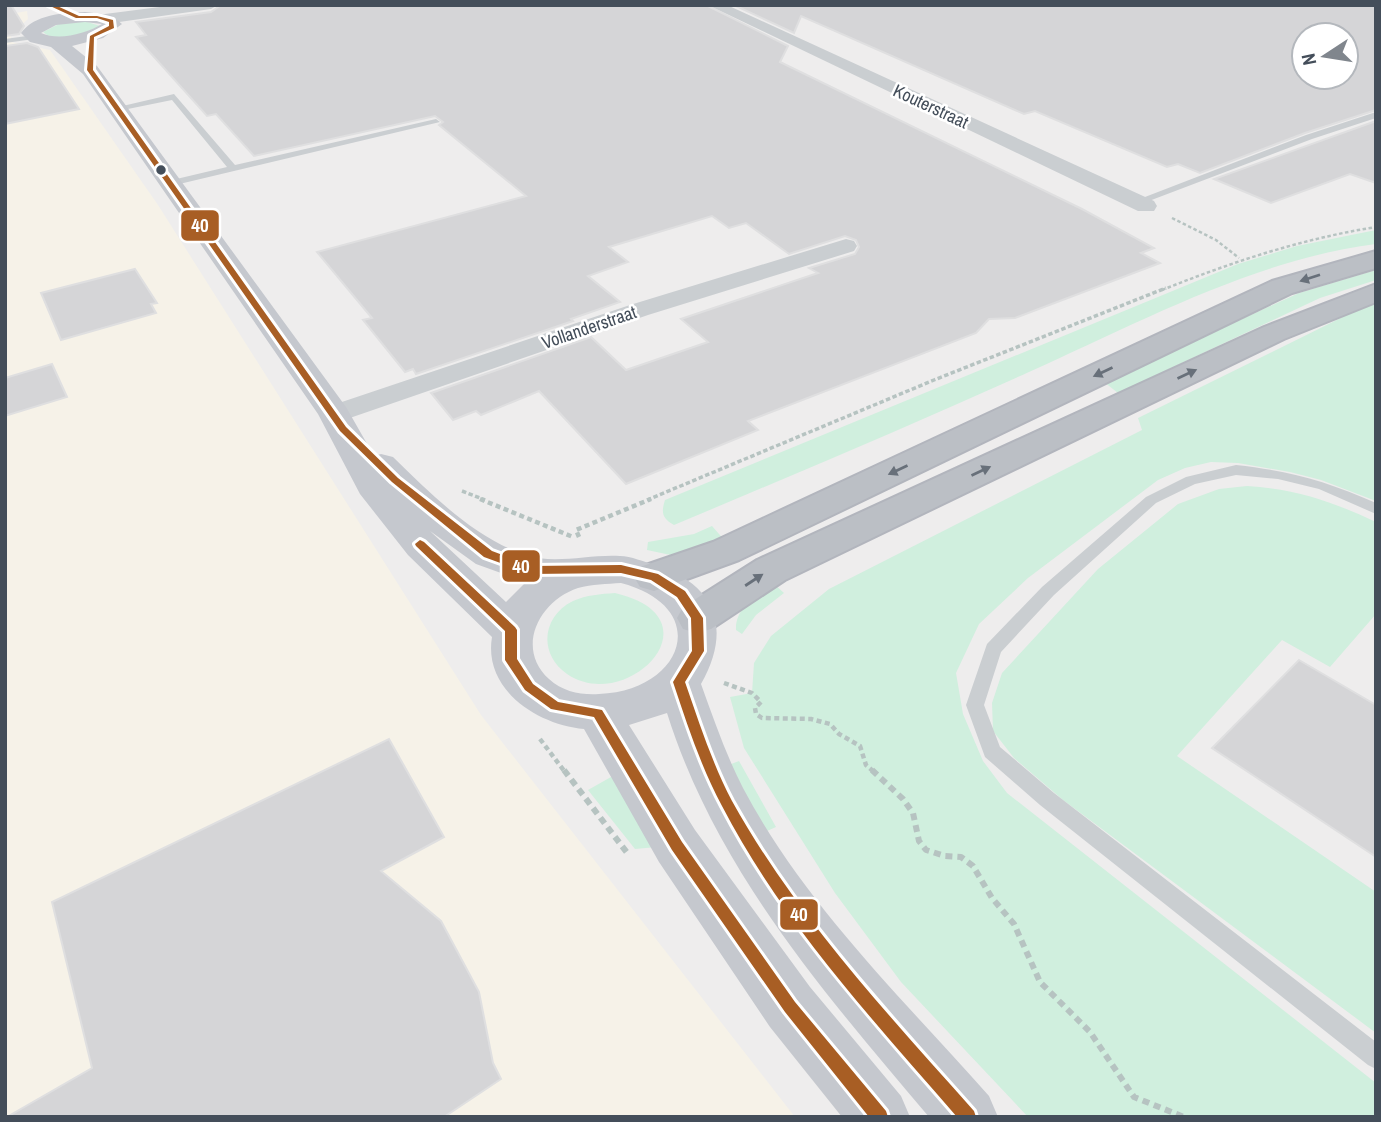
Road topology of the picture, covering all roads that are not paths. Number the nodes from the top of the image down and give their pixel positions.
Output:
1 (47, 5) edge
2 (211, 5) edge
3 (715, 5) edge
4 (78, 17) junction
5 (109, 23) junction
6 (36, 31) junction
7 (92, 36) junction
8 (5, 41) edge
9 (55, 41) junction
10 (90, 69) junction
11 (118, 108) junction
12 (1376, 115) edge
13 (436, 122) dead end
14 (233, 169) junction
15 (171, 183) junction
16 (1141, 204) joint
17 (846, 246) dead end
18 (1376, 259) edge
19 (1376, 292) edge
20 (339, 422) junction
21 (1376, 509) edge
22 (583, 556) junction
23 (654, 577) junction
24 (697, 618) junction
25 (511, 630) junction
26 (679, 682) junction
27 (598, 713) junction
28 (1376, 1057) edge
29 (880, 1117) edge
30 (968, 1117) edge

1 - 4 main road
1 - 6 main road
2 - 5 street
3 - 16 street, Kouterstraat
4 - 5 main road
4 - 6 main road
5 - 7 main road
6 - 8 lane
6 - 9 main road
7 - 9 main road
7 - 10 main road
9 - 10 main road
10 - 11 main road
11 - 14 lane
11 - 15 main road
12 - 16 lane
13 - 14 lane
14 - 15 lane
15 - 20 main road
17 - 20 street, Vollanderstraat
18 -> 23 highway
24 -> 19 highway
20 - 22 main road
20 - 25 main road
21 - 28 lane
22 - 23 main road
22 - 25 main road
23 - 24 main road
24 - 26 main road
25 - 27 main road
26 - 27 main road
26 - 30 main road
27 - 29 main road

